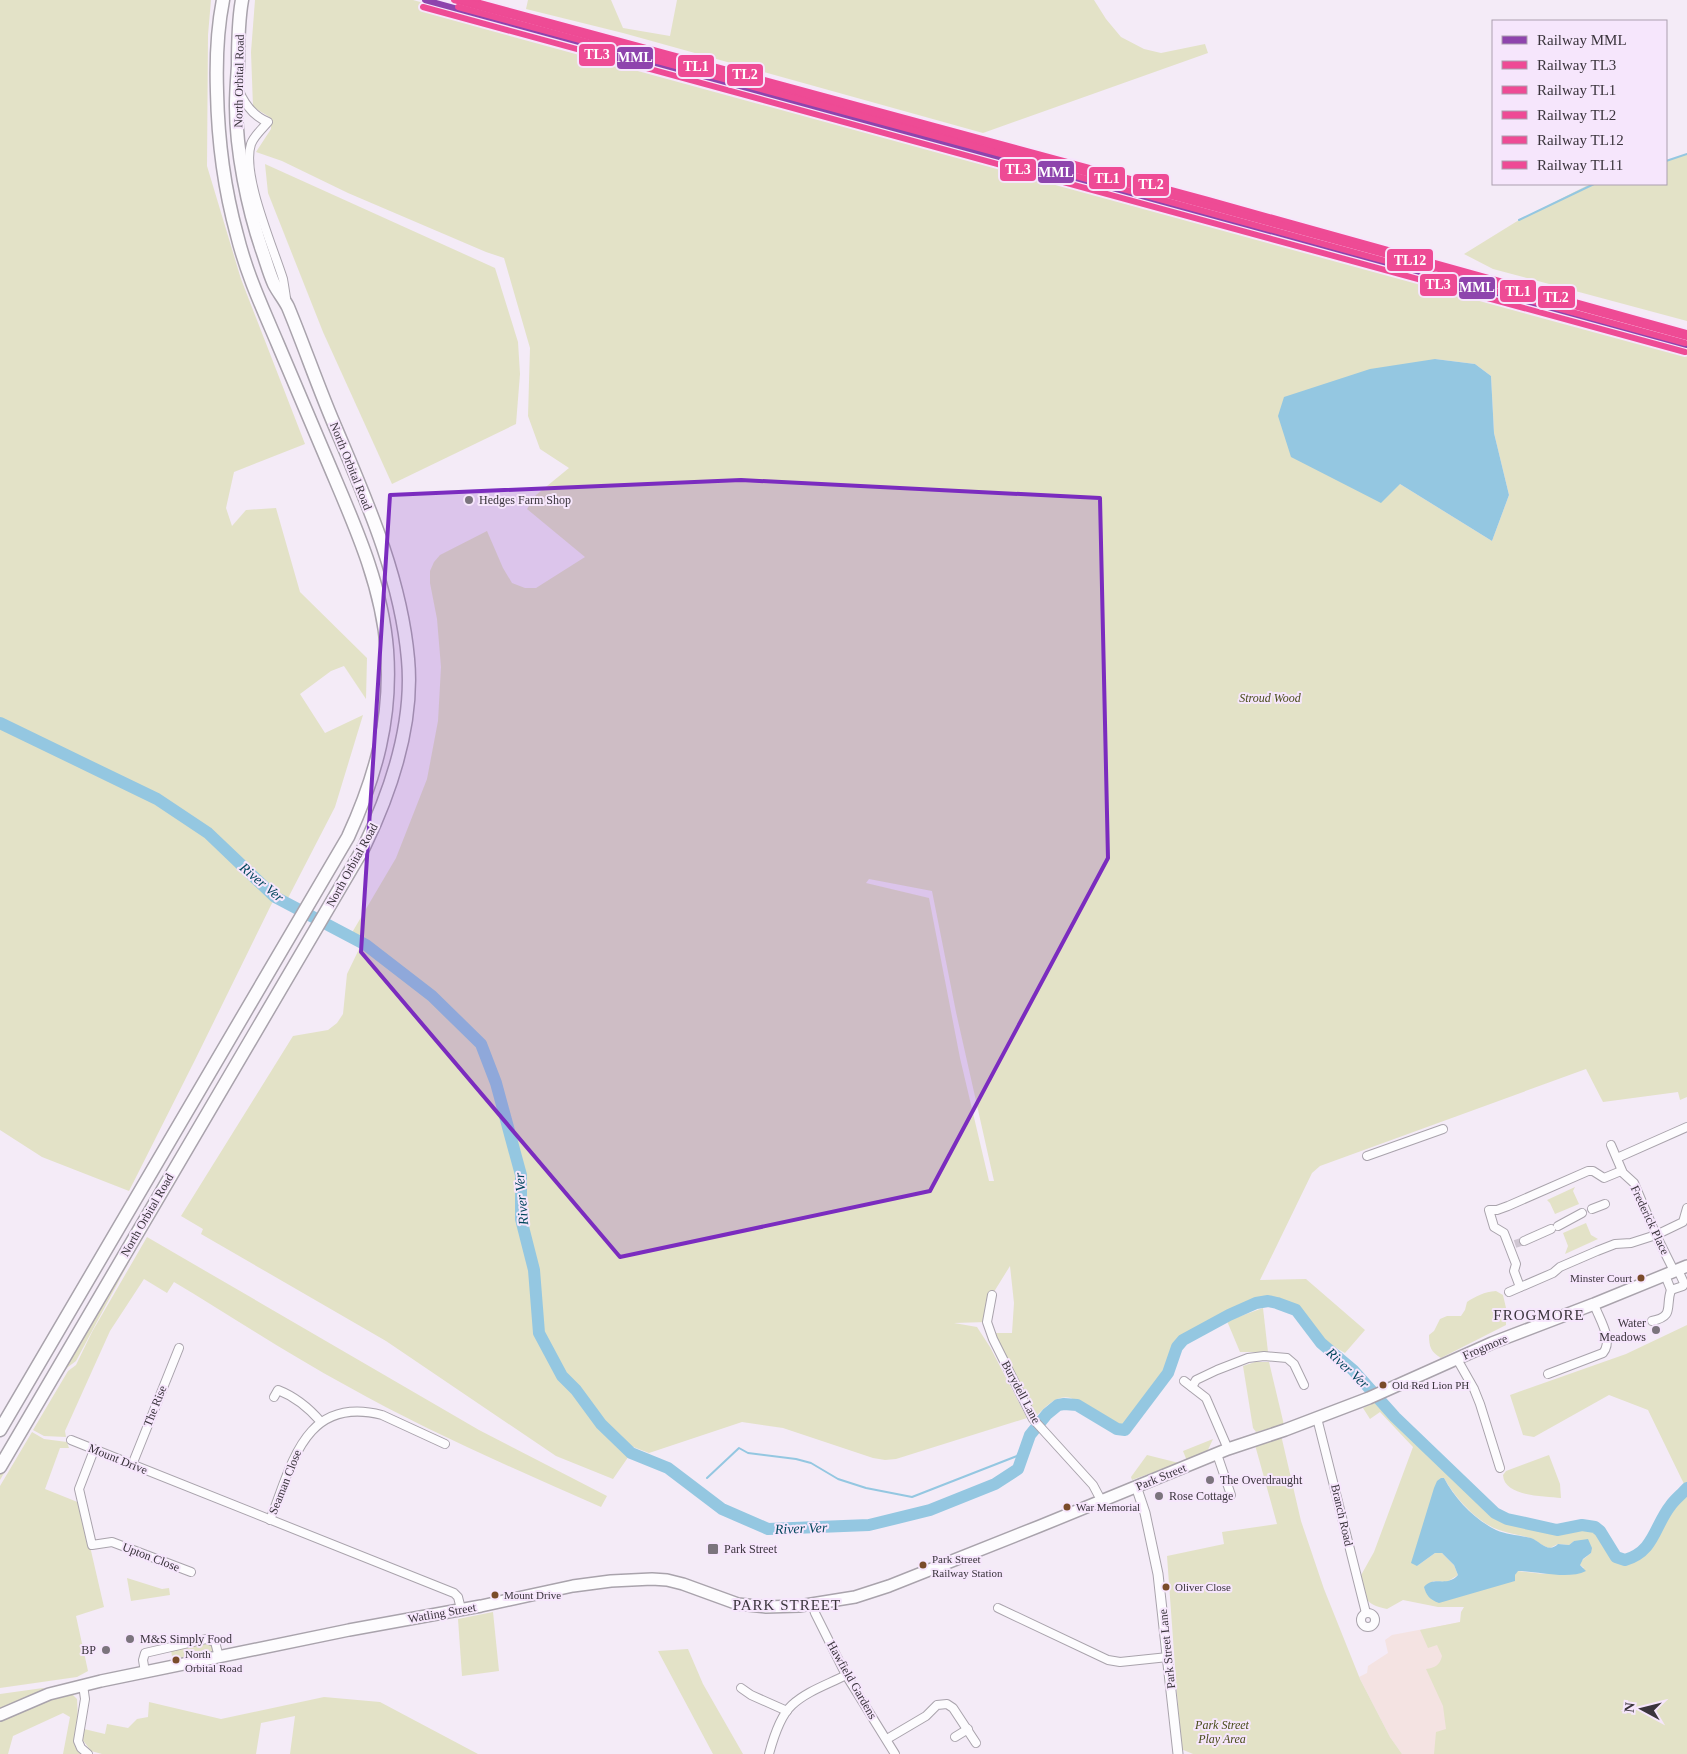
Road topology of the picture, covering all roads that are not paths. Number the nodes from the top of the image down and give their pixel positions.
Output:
1 (223, 0) edge
2 (242, 0) edge
3 (237, 86) junction
4 (287, 305) junction
5 (1687, 1127) edge
6 (1442, 1129) dead end
7 (1611, 1144) dead end
8 (1367, 1156) dead end
9 (1617, 1158) junction
10 (1622, 1171) junction
11 (1605, 1204) dead end
12 (1687, 1208) edge
13 (1592, 1209) dead end
14 (1582, 1213) dead end
15 (1656, 1235) junction
16 (1524, 1240) tunnel mouth
17 (1676, 1270) edge
18 (1520, 1287) junction
19 (1671, 1290) junction
20 (1509, 1292) dead end
21 (992, 1295) dead end
22 (1594, 1304) junction
23 (1652, 1321) dead end
24 (179, 1348) dead end
25 (1457, 1358) junction
26 (1548, 1374) dead end
27 (1184, 1381) dead end
28 (1304, 1385) dead end
29 (1192, 1387) junction
30 (276, 1390) dead end
31 (1369, 1398) joint
32 (1317, 1418) junction
33 (321, 1422) junction
34 (0, 1430) edge
35 (72, 1440) dead end
36 (445, 1444) dead end
37 (1228, 1449) junction
38 (94, 1450) junction
39 (1217, 1454) junction
40 (132, 1465) junction
41 (0, 1467) edge
42 (1500, 1468) dead end
43 (1136, 1486) junction
44 (1231, 1495) dead end
45 (1101, 1500) junction
46 (270, 1520) junction
47 (191, 1572) dead end
48 (812, 1604) junction
49 (998, 1608) dead end
50 (461, 1609) junction
51 (1366, 1613) dead end
52 (219, 1657) junction
53 (1168, 1658) junction
54 (145, 1672) junction
55 (846, 1675) junction
56 (83, 1685) junction
57 (741, 1688) dead end
58 (787, 1711) junction
59 (0, 1715) edge
60 (968, 1729) junction
61 (955, 1737) dead end
62 (886, 1739) junction
63 (976, 1743) dead end
64 (88, 1754) edge
65 (769, 1754) edge
66 (895, 1754) edge
67 (1178, 1754) edge

1 - 34 highway, North Orbital Road
2 - 3 highway, North Orbital Road
3 - 4 highway, North Orbital Road
3 - 4 street
4 - 41 highway, North Orbital Road
5 - 9 street
6 - 8 street
7 - 9 street, Frederick Place
9 - 10 street, Frederick Place
10 - 15 street, Frederick Place
10 - 18 street
11 - 13 street
12 - 15 street
14 - 16 street
15 - 17 street, Frederick Place
15 - 18 street
17 - 19 street, Frederick Place
17 - 19 street
17 - 22 main road, Frogmore
18 - 20 street
19 - 23 street
21 - 45 street, Burydell Lane
22 - 25 main road, Frogmore
22 - 26 street
24 - 40 street, The Rise
25 - 31 main road, Frogmore
25 - 42 street
27 - 29 street
28 - 29 street
29 - 37 street
30 - 33 street
31 - 32 main road, Park Street
32 - 37 main road, Park Street
32 - 51 street, Branch Road
33 - 36 street, Seaman Close
33 - 46 street, Seaman Close
35 - 38 street, Mount Drive
37 - 39 main road, Park Street
38 - 40 street, Mount Drive
38 - 47 street, Upton Close
39 - 43 main road, Park Street
39 - 44 street
40 - 46 street, Mount Drive
43 - 45 main road, Park Street
43 - 53 street, Park Street Lane
45 - 48 main road, Park Street
46 - 50 street, Mount Drive
48 - 50 main road, Watling Street
48 - 55 street, Hawfield Gardens
49 - 53 street
50 - 52 main road, Watling Street
52 - 54 main road, Watling Street
52 - 54 street
53 - 67 street, Park Street Lane
54 - 56 main road, Watling Street
55 - 58 street
55 - 62 street, Hawfield Gardens
56 - 59 main road, Watling Street
56 - 64 street
57 - 58 street
58 - 65 street
60 - 61 street
60 - 62 street
60 - 63 street
62 - 66 street, Hawfield Gardens

